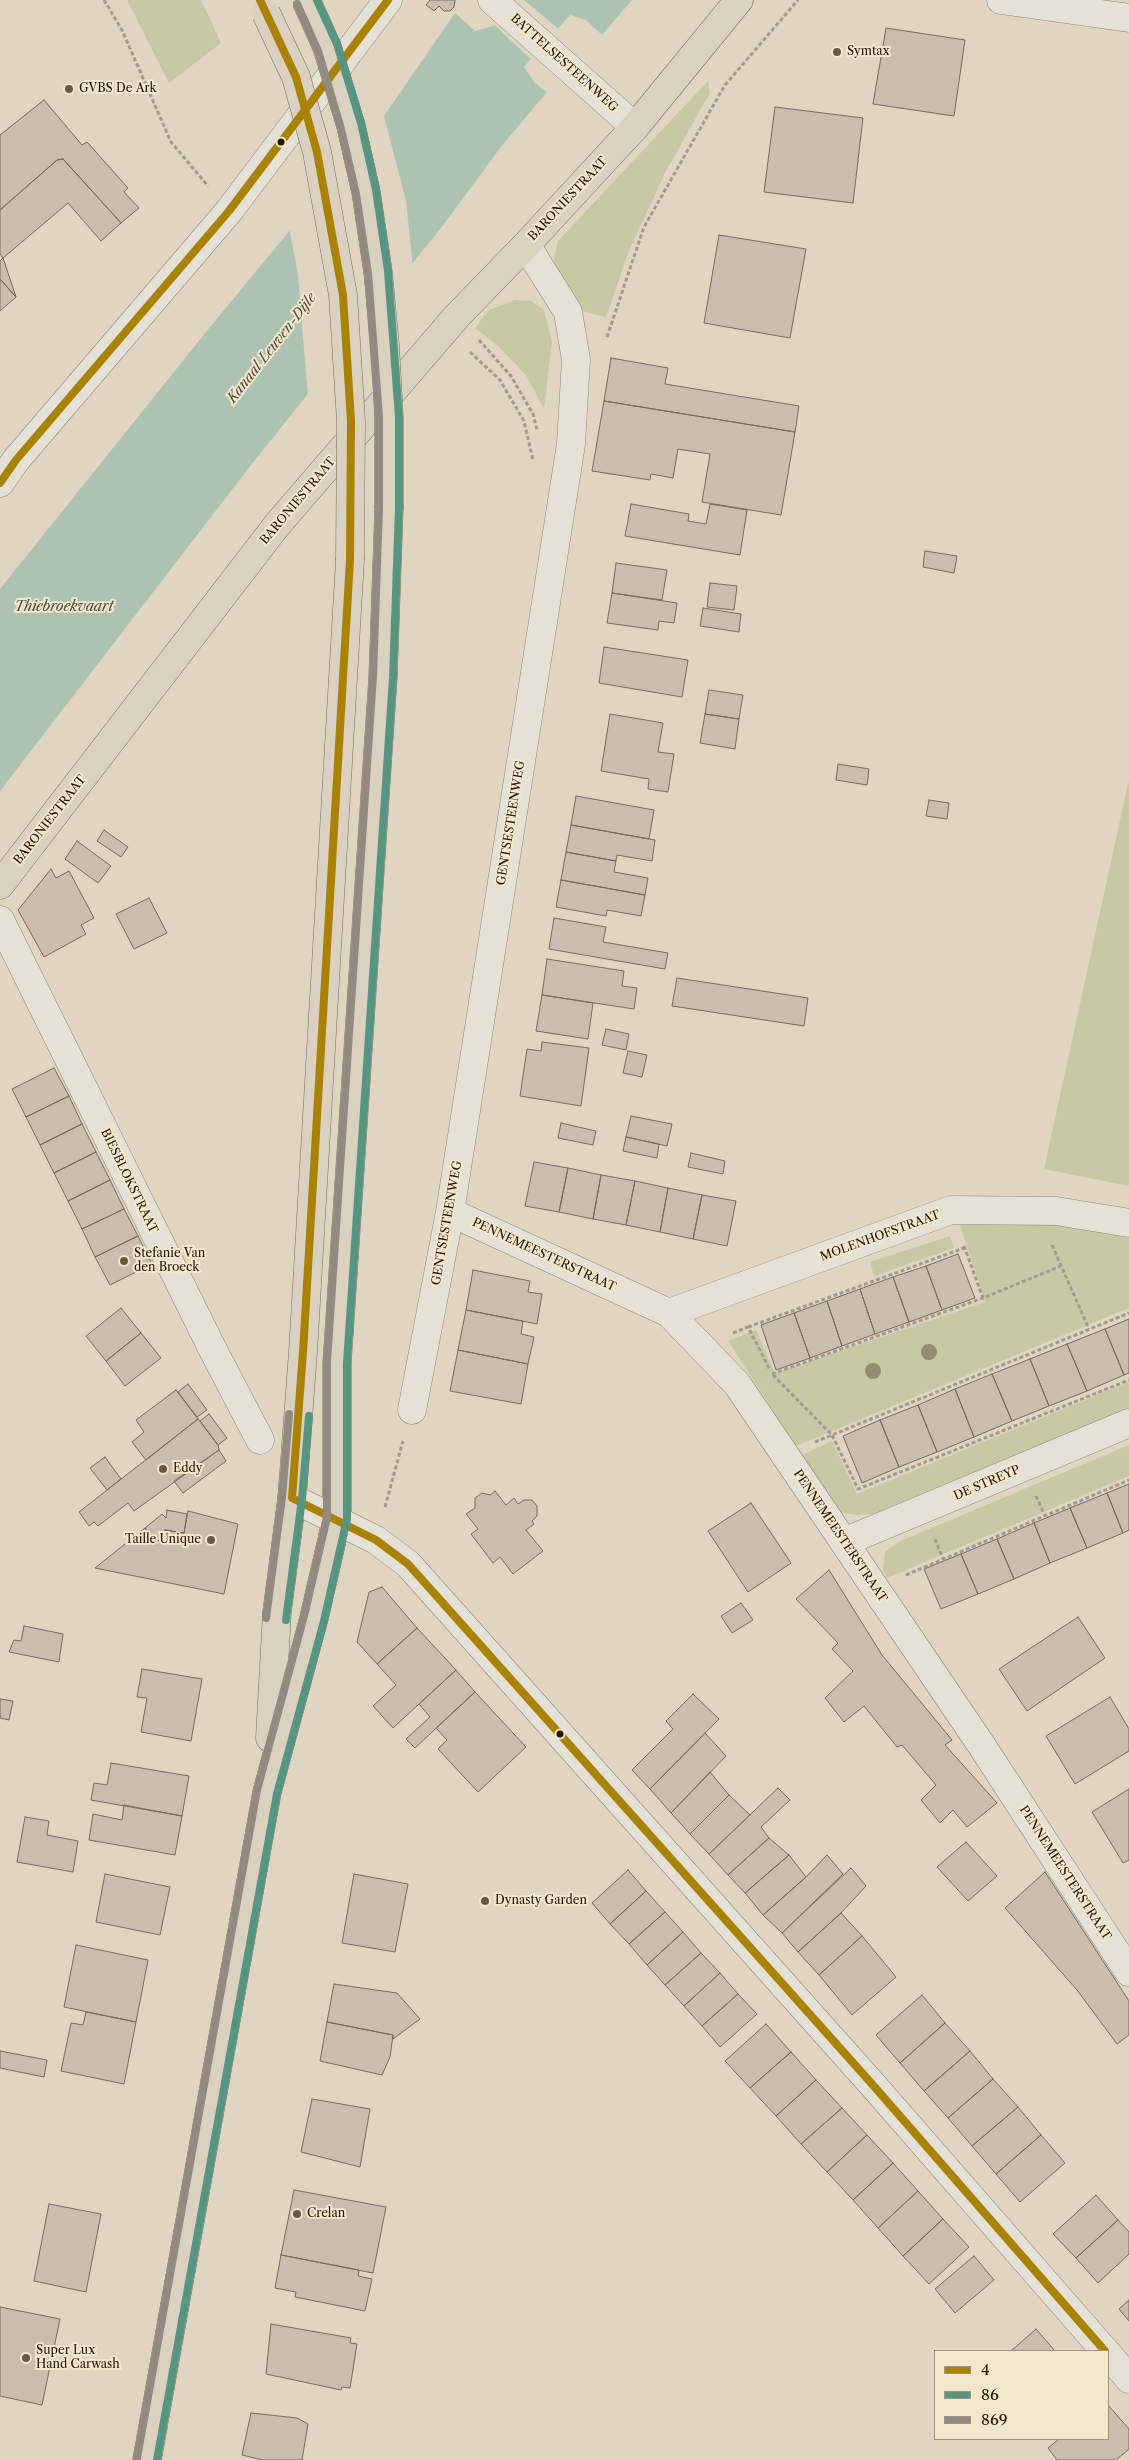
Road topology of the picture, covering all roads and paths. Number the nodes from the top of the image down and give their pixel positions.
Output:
1 (104, 0) edge
2 (306, 0) edge
3 (388, 0) edge
4 (492, 0) edge
5 (738, 0) edge
6 (798, 0) edge
7 (1001, 0) edge
8 (263, 7) edge
9 (1129, 18) edge
10 (635, 126) junction
11 (229, 211) junction
12 (526, 245) junction
13 (451, 323) junction
14 (606, 340) dead end
15 (538, 433) dead end
16 (534, 465) dead end
17 (0, 483) edge
18 (0, 886) edge
19 (0, 920) edge
20 (951, 1210) junction
21 (1036, 1211) junction
22 (450, 1212) junction
23 (1129, 1223) edge
24 (964, 1248) junction
25 (1061, 1266) junction
26 (983, 1298) junction
27 (669, 1313) junction
28 (1129, 1313) edge
29 (748, 1327) junction
30 (1089, 1329) junction
31 (700, 1346) junction
32 (772, 1374) junction
33 (1129, 1380) edge
34 (412, 1410) dead end
35 (1129, 1423) edge
36 (832, 1435) junction
37 (260, 1440) dead end
38 (785, 1455) junction
39 (1129, 1480) edge
40 (292, 1498) junction
41 (336, 1518) junction
42 (844, 1542) junction
43 (875, 1588) junction
44 (266, 1792) junction
45 (1129, 1972) edge
46 (1104, 2350) edge
47 (1109, 2355) edge
48 (1129, 2379) edge
49 (147, 2460) edge

1 - 11 path
2 - 41 main road, bridge
3 - 11 street
4 - 10 street, BATTELSESTEENWEG
5 - 10 main road, BARONIESTRAAT
6 - 14 path
7 - 9 street
8 - 40 main road, bridge
10 - 12 main road, BARONIESTRAAT
11 - 17 street
12 - 13 main road, BARONIESTRAAT
12 - 22 street, GENTSESTEENWEG
13 - 15 path
13 - 16 path
13 - 18 main road, BARONIESTRAAT
19 - 37 street, BIESBLOKSTRAAT
20 - 21 street, MOLENHOFSTRAAT
20 - 24 path
20 - 27 street, MOLENHOFSTRAAT
21 - 23 street, MOLENHOFSTRAAT
21 - 25 path
22 - 27 street, PENNEMEESTERSTRAAT
22 - 34 street, GENTSESTEENWEG
24 - 26 path
24 - 29 path
25 - 26 path
25 - 30 path
26 - 32 path
27 - 31 street, PENNEMEESTERSTRAAT
28 - 30 path
29 - 31 path
29 - 32 path
30 - 36 path
31 - 38 street, PENNEMEESTERSTRAAT
32 - 36 path
33 - 36 path
35 - 42 street, DE STREYP
36 - 38 path
38 - 42 street, PENNEMEESTERSTRAAT
39 - 43 path
40 - 41 street
40 - 44 main road
41 - 44 main road
41 - 46 street
42 - 43 street, PENNEMEESTERSTRAAT
43 - 45 street, PENNEMEESTERSTRAAT
44 - 49 main road
47 - 48 street

